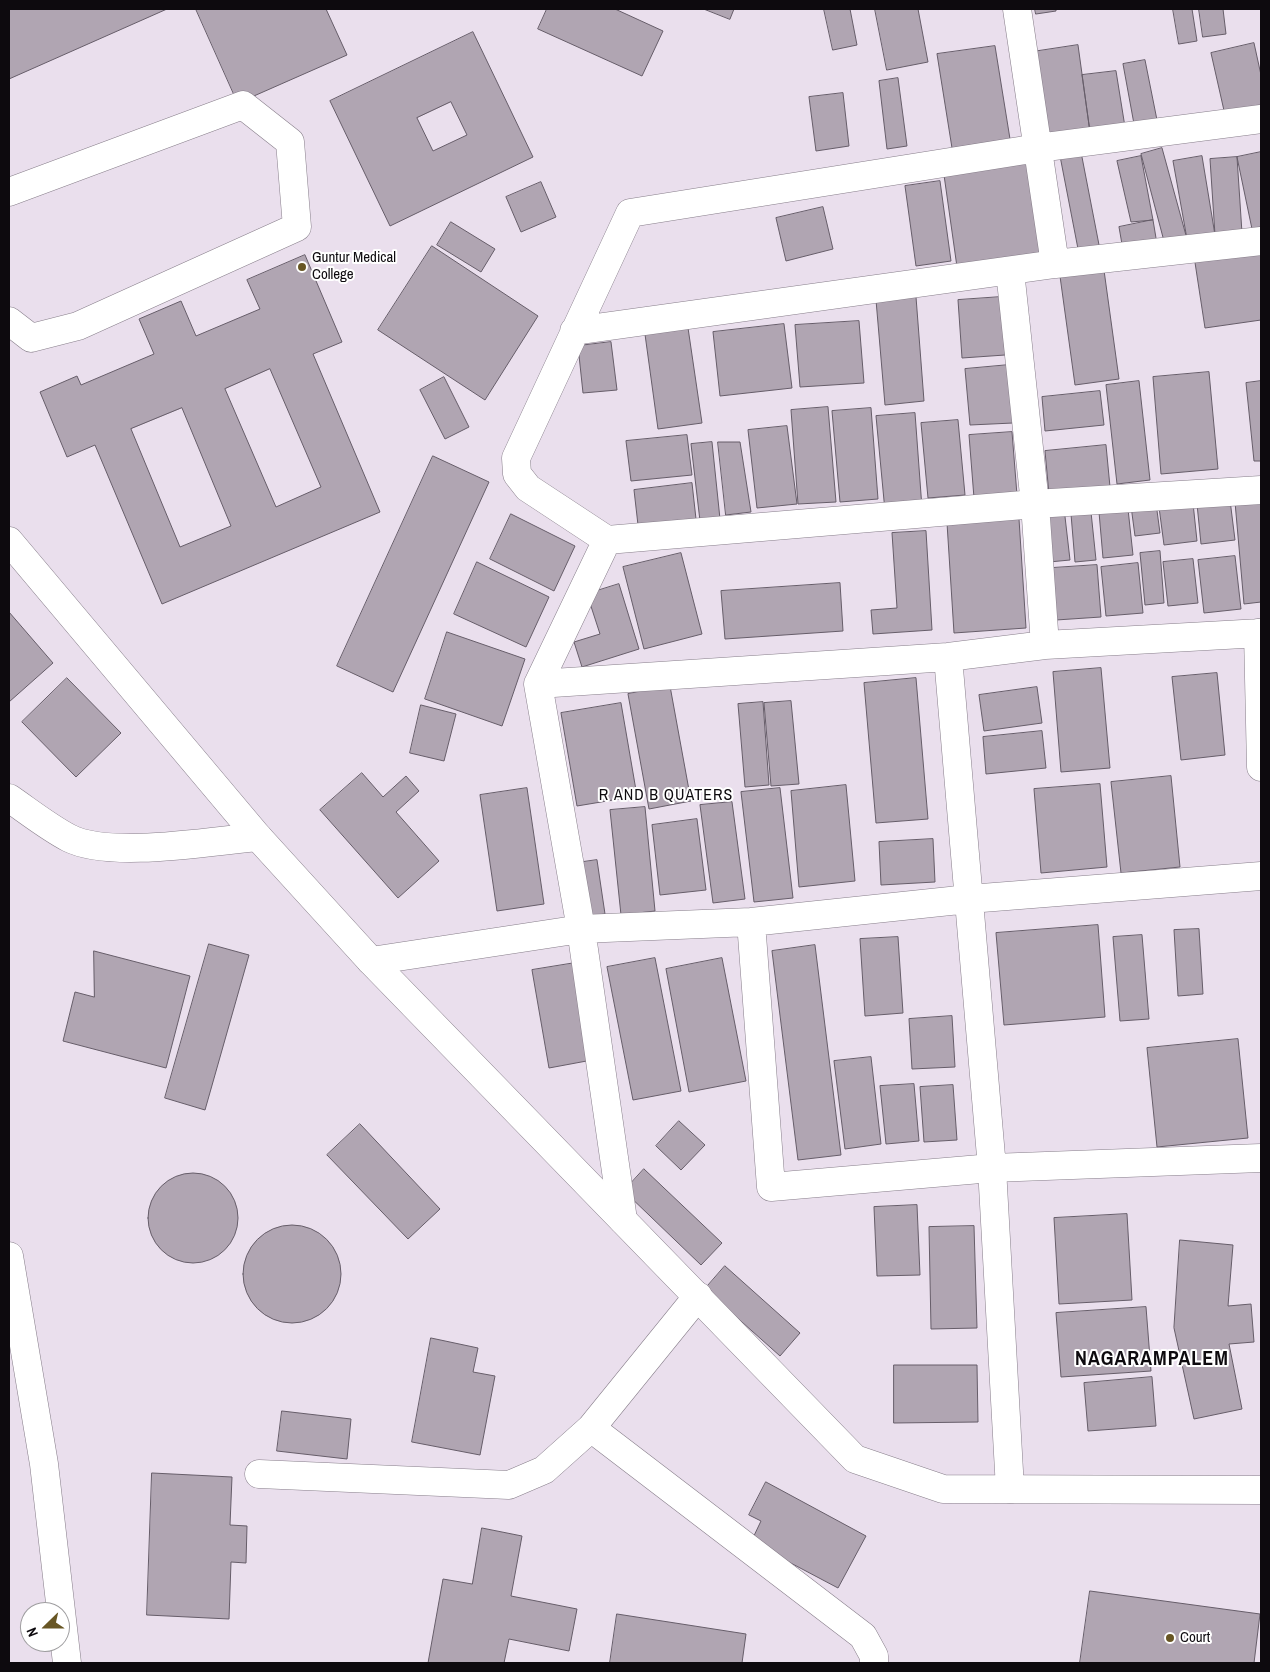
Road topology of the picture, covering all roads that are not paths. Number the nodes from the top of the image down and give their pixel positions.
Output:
1 (1017, 9) edge
2 (1261, 119) edge
3 (1038, 148) junction
4 (9, 192) edge
5 (1261, 240) edge
6 (1055, 264) junction
7 (1010, 271) junction
8 (9, 321) edge
9 (574, 331) junction
10 (1261, 490) edge
11 (1034, 504) junction
12 (607, 540) junction
13 (9, 541) edge
14 (1260, 633) edge
15 (1045, 645) junction
16 (948, 657) junction
17 (538, 684) junction
18 (1261, 767) edge
19 (9, 798) edge
20 (258, 837) junction
21 (1261, 876) edge
22 (969, 899) junction
23 (752, 922) junction
24 (580, 929) junction
25 (372, 961) junction
26 (1261, 1158) edge
27 (992, 1168) junction
28 (623, 1220) junction
29 (9, 1256) edge
30 (698, 1296) junction
31 (591, 1428) junction
32 (259, 1474) dead end
33 (1010, 1489) junction
34 (1261, 1490) edge
35 (67, 1663) edge
36 (874, 1663) edge

1 - 3 street
2 - 3 street
3 - 6 street
3 - 9 street
4 - 8 street
5 - 6 street
6 - 7 street
7 - 9 street
7 - 11 street
9 - 12 street
10 - 11 street
11 - 12 street
11 - 15 street
12 - 17 street
13 - 20 street
14 - 15 street
14 - 18 street
15 - 16 street
16 - 17 street
16 - 22 street
17 - 24 street
19 - 20 street
20 - 25 street
21 - 22 street
22 - 23 street
22 - 27 street
23 - 24 street
23 - 27 street
24 - 25 street
24 - 28 street
25 - 28 street
26 - 27 street
27 - 33 street
28 - 30 street
29 - 35 street
30 - 31 street
30 - 33 street
31 - 32 street
31 - 36 street
33 - 34 street

